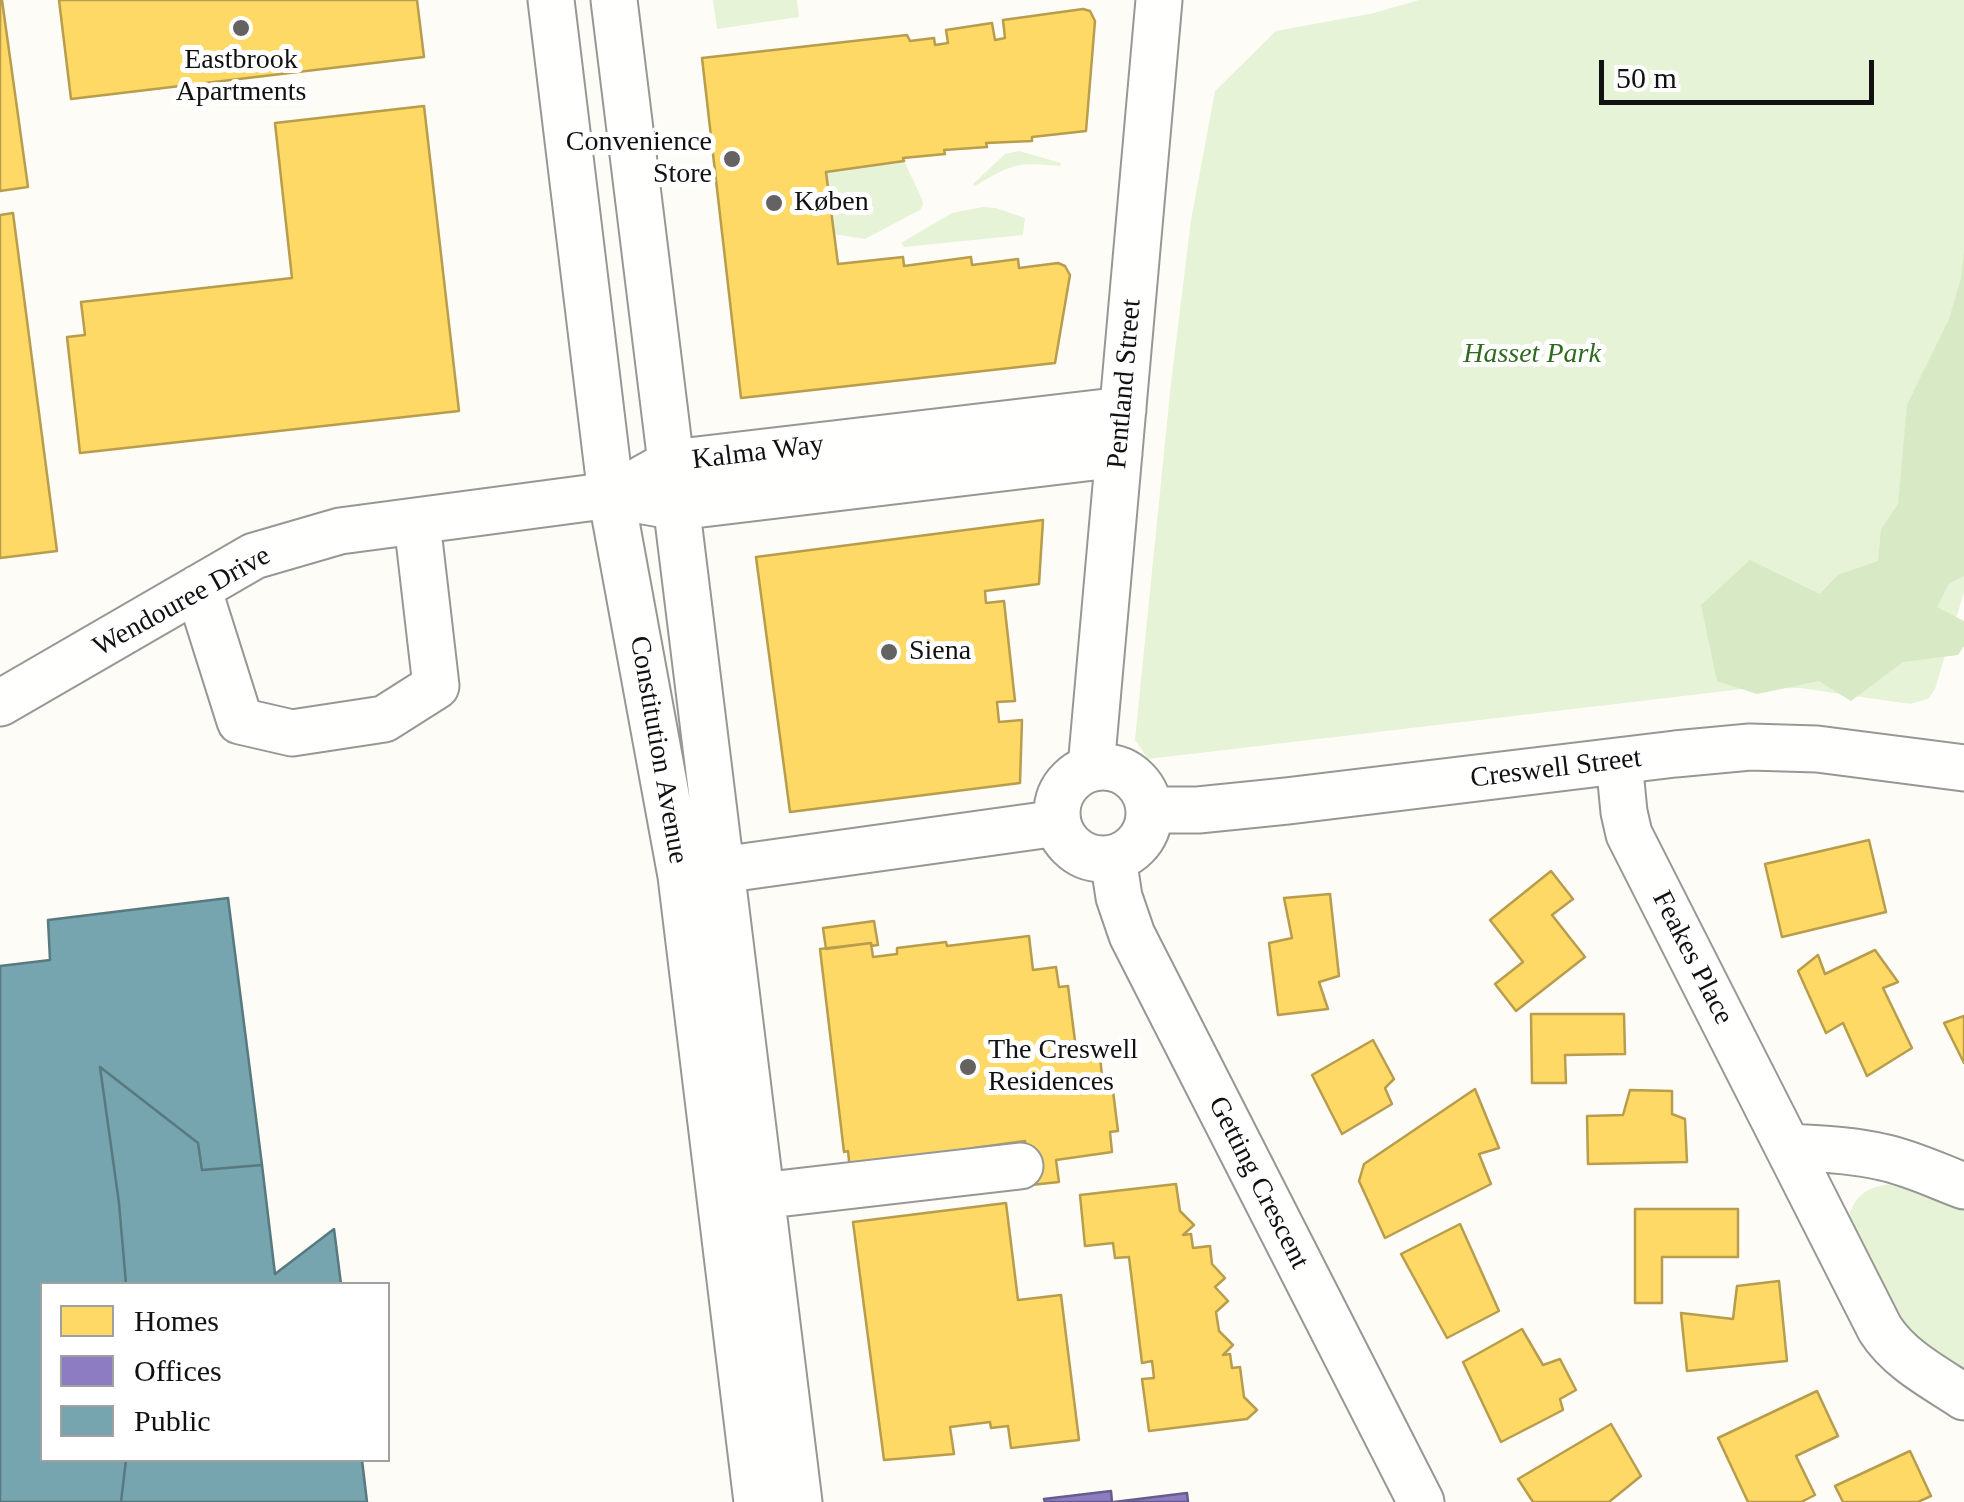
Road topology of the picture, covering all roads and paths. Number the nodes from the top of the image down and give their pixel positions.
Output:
1 (551, 0) edge
2 (614, 0) edge
3 (1159, 0) edge
4 (1123, 410) junction
5 (1119, 454) junction
6 (674, 485) junction
7 (611, 496) junction
8 (417, 522) junction
9 (198, 588) junction
10 (0, 702) edge
11 (1620, 762) junction
12 (1091, 768) junction
13 (1964, 768) edge
14 (1148, 810) junction
15 (1058, 822) junction
16 (1113, 858) junction
17 (722, 870) junction
18 (1788, 1147) junction
19 (1020, 1166) dead end
20 (1964, 1186) edge
21 (741, 1198) junction
22 (1964, 1398) edge
23 (757, 1502) edge
24 (799, 1502) edge
25 (1421, 1502) edge

1 - 7 street, Constitution Avenue
2 - 6 street, Constitution Avenue
3 - 4 street, Pentland Street
4 - 5 street, Pentland Street
4 - 6 street, Kalma Way
5 - 6 street, Kalma Way
5 - 12 street, Pentland Street
6 - 7 street, Kalma Way
6 - 17 street, Constitution Avenue
7 - 8 street, Wendouree Drive
7 - 21 street, Constitution Avenue
8 - 9 street, Wendouree Drive
8 - 9 street
9 - 10 street, Wendouree Drive
11 - 13 street, Creswell Street
11 - 14 street, Creswell Street
11 - 18 street, Feakes Place
12 - 14 street
12 - 15 street
14 - 16 street
15 - 16 street
15 - 17 street
16 - 25 street, Getting Crescent
17 - 21 street, Constitution Avenue
18 - 20 street
18 - 22 street, Feakes Place
19 - 21 street
21 - 23 street, Constitution Avenue
21 - 24 street, Constitution Avenue

